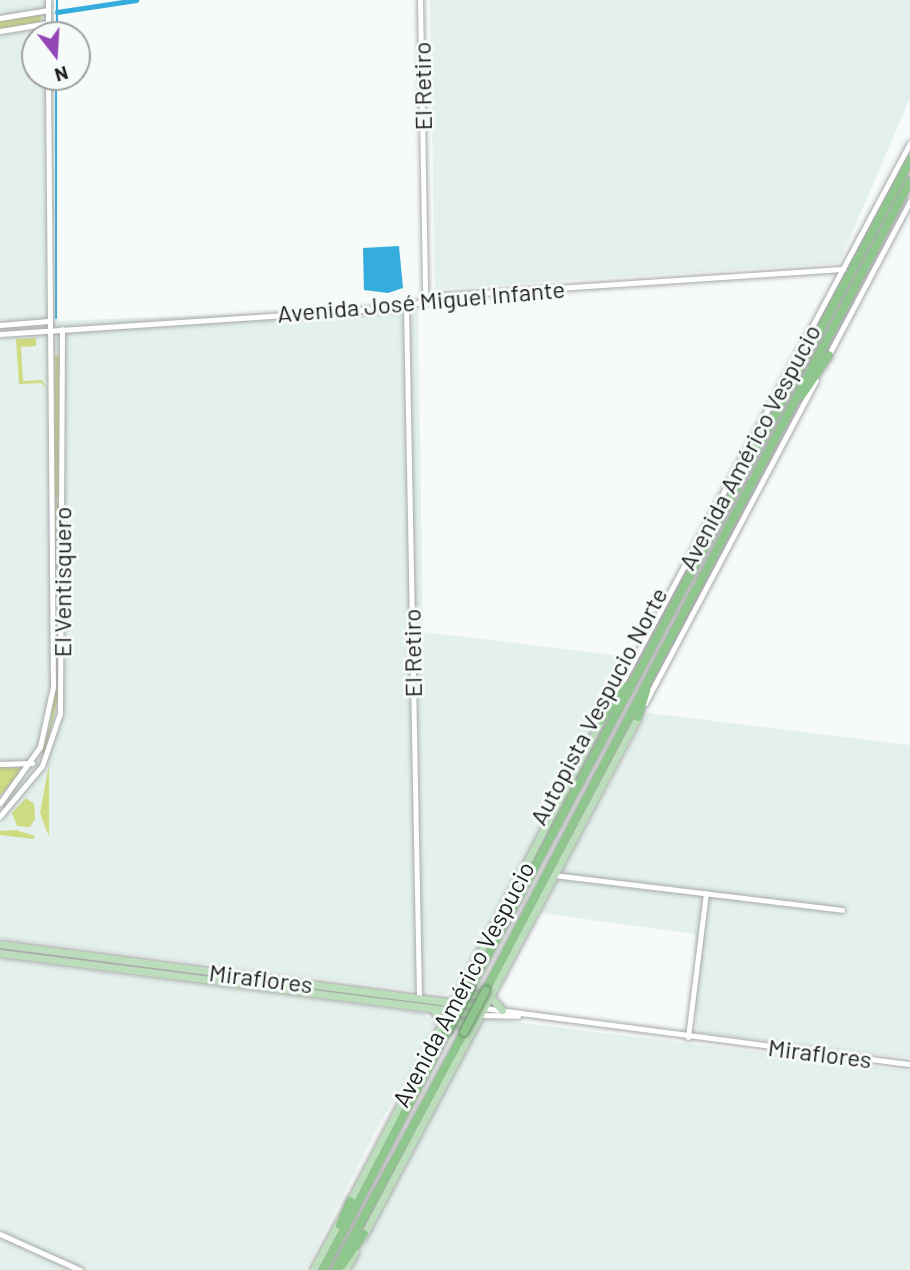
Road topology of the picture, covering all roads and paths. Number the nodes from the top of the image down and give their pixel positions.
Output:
1 (48, 0) edge
2 (420, 0) edge
3 (48, 10) junction
4 (0, 18) edge
5 (48, 21) edge
6 (21, 28) edge
7 (0, 31) edge
8 (48, 91) edge
9 (910, 143) edge
10 (910, 161) edge
11 (910, 180) edge
12 (910, 201) edge
13 (843, 269) junction
14 (425, 297) junction
15 (406, 307) junction
16 (49, 321) junction
17 (19, 323) junction
18 (0, 325) edge
19 (62, 329) junction
20 (51, 330) junction
21 (19, 333) junction
22 (0, 334) edge
23 (52, 352) junction
24 (62, 352) junction
25 (829, 355) junction
26 (791, 407) junction
27 (54, 500) junction
28 (62, 500) junction
29 (53, 652) junction
30 (62, 652) junction
31 (645, 660) junction
32 (654, 666) junction
33 (638, 718) junction
34 (601, 720) junction
35 (32, 763) junction
36 (0, 764) edge
37 (0, 803) edge
38 (0, 816) edge
39 (554, 875) junction
40 (706, 893) junction
41 (842, 910) dead end
42 (0, 944) edge
43 (28, 952) junction
44 (0, 953) edge
45 (460, 992) junction
46 (488, 993) junction
47 (419, 999) junction
48 (436, 1006) junction
49 (452, 1008) junction
50 (502, 1010) junction
51 (481, 1011) junction
52 (521, 1015) junction
53 (445, 1028) junction
54 (468, 1030) junction
55 (688, 1037) junction
56 (910, 1064) edge
57 (350, 1201) junction
58 (0, 1234) edge
59 (364, 1234) junction
60 (80, 1270) edge
61 (313, 1270) edge
62 (323, 1270) edge
63 (336, 1270) edge
64 (345, 1270) edge

1 - 3 street
2 - 14 street, El Retiro
3 - 4 street
3 - 5 street
6 - 7 street
8 - 16 street, El Ventisquero
9 - 13 street, Avenida Américo Vespucio
10 - 31 highway, Autopista Vespucio Norte
11 - 26 highway, Autopista Vespucio Norte
12 - 25 street, Avenida Américo Vespucio
13 - 14 street, Avenida José Miguel Infante
13 - 34 street, Avenida Américo Vespucio
14 - 15 street, Avenida José Miguel Infante
15 - 19 street, Avenida José Miguel Infante
15 - 47 street, El Retiro
16 - 17 street
16 - 20 street, El Ventisquero
17 - 18 street
17 - 21 street
19 - 20 street, Avenida José Miguel Infante
19 - 24 street, El Ventisquero
20 - 21 street, Avenida José Miguel Infante
20 - 23 street, El Ventisquero
21 - 22 street, Avenida José Miguel Infante
23 - 24 street
23 - 27 street, El Ventisquero
24 - 28 street, El Ventisquero
25 - 26 highway
25 - 33 street, Avenida Américo Vespucio
26 - 32 highway, Autopista Vespucio Norte
27 - 28 street
27 - 29 street, El Ventisquero
28 - 30 street, El Ventisquero
29 - 30 street
29 - 35 street, El Ventisquero
30 - 38 street, El Ventisquero
31 - 34 highway
31 - 53 highway, Autopista Vespucio Norte, bridge
32 - 33 highway
32 - 46 highway, Autopista Vespucio Norte
33 - 39 main road, Avenida Américo Vespucio
34 - 45 main road, Avenida Américo Vespucio
35 - 36 street
35 - 37 street, El Ventisquero
39 - 40 street
39 - 46 main road, Avenida Américo Vespucio
40 - 41 street
40 - 55 street
42 - 43 main road, Miraflores
43 - 44 main road, Miraflores
43 - 47 main road, Miraflores
43 - 48 main road, Miraflores
45 - 46 main road
45 - 48 main road
45 - 49 main road, Avenida Américo Vespucio
46 - 50 main road
46 - 51 main road, Avenida Américo Vespucio
46 - 54 highway, Autopista Vespucio Norte, bridge
47 - 48 main road, Miraflores
48 - 49 main road, Miraflores
48 - 53 main road
49 - 51 main road, Miraflores
49 - 53 main road, Avenida Américo Vespucio
50 - 51 street, Miraflores
50 - 52 street, Miraflores
51 - 52 street, Miraflores
51 - 54 main road, Avenida Américo Vespucio
52 - 55 street, Miraflores
53 - 54 main road
53 - 57 main road, Avenida Américo Vespucio
53 - 62 highway, Autopista Vespucio Norte
54 - 59 main road, Avenida Américo Vespucio
54 - 63 highway, Autopista Vespucio Norte
55 - 56 street, Miraflores
57 - 61 main road, Avenida Américo Vespucio
57 - 62 highway
58 - 60 street
59 - 63 highway
59 - 64 main road, Avenida Américo Vespucio

